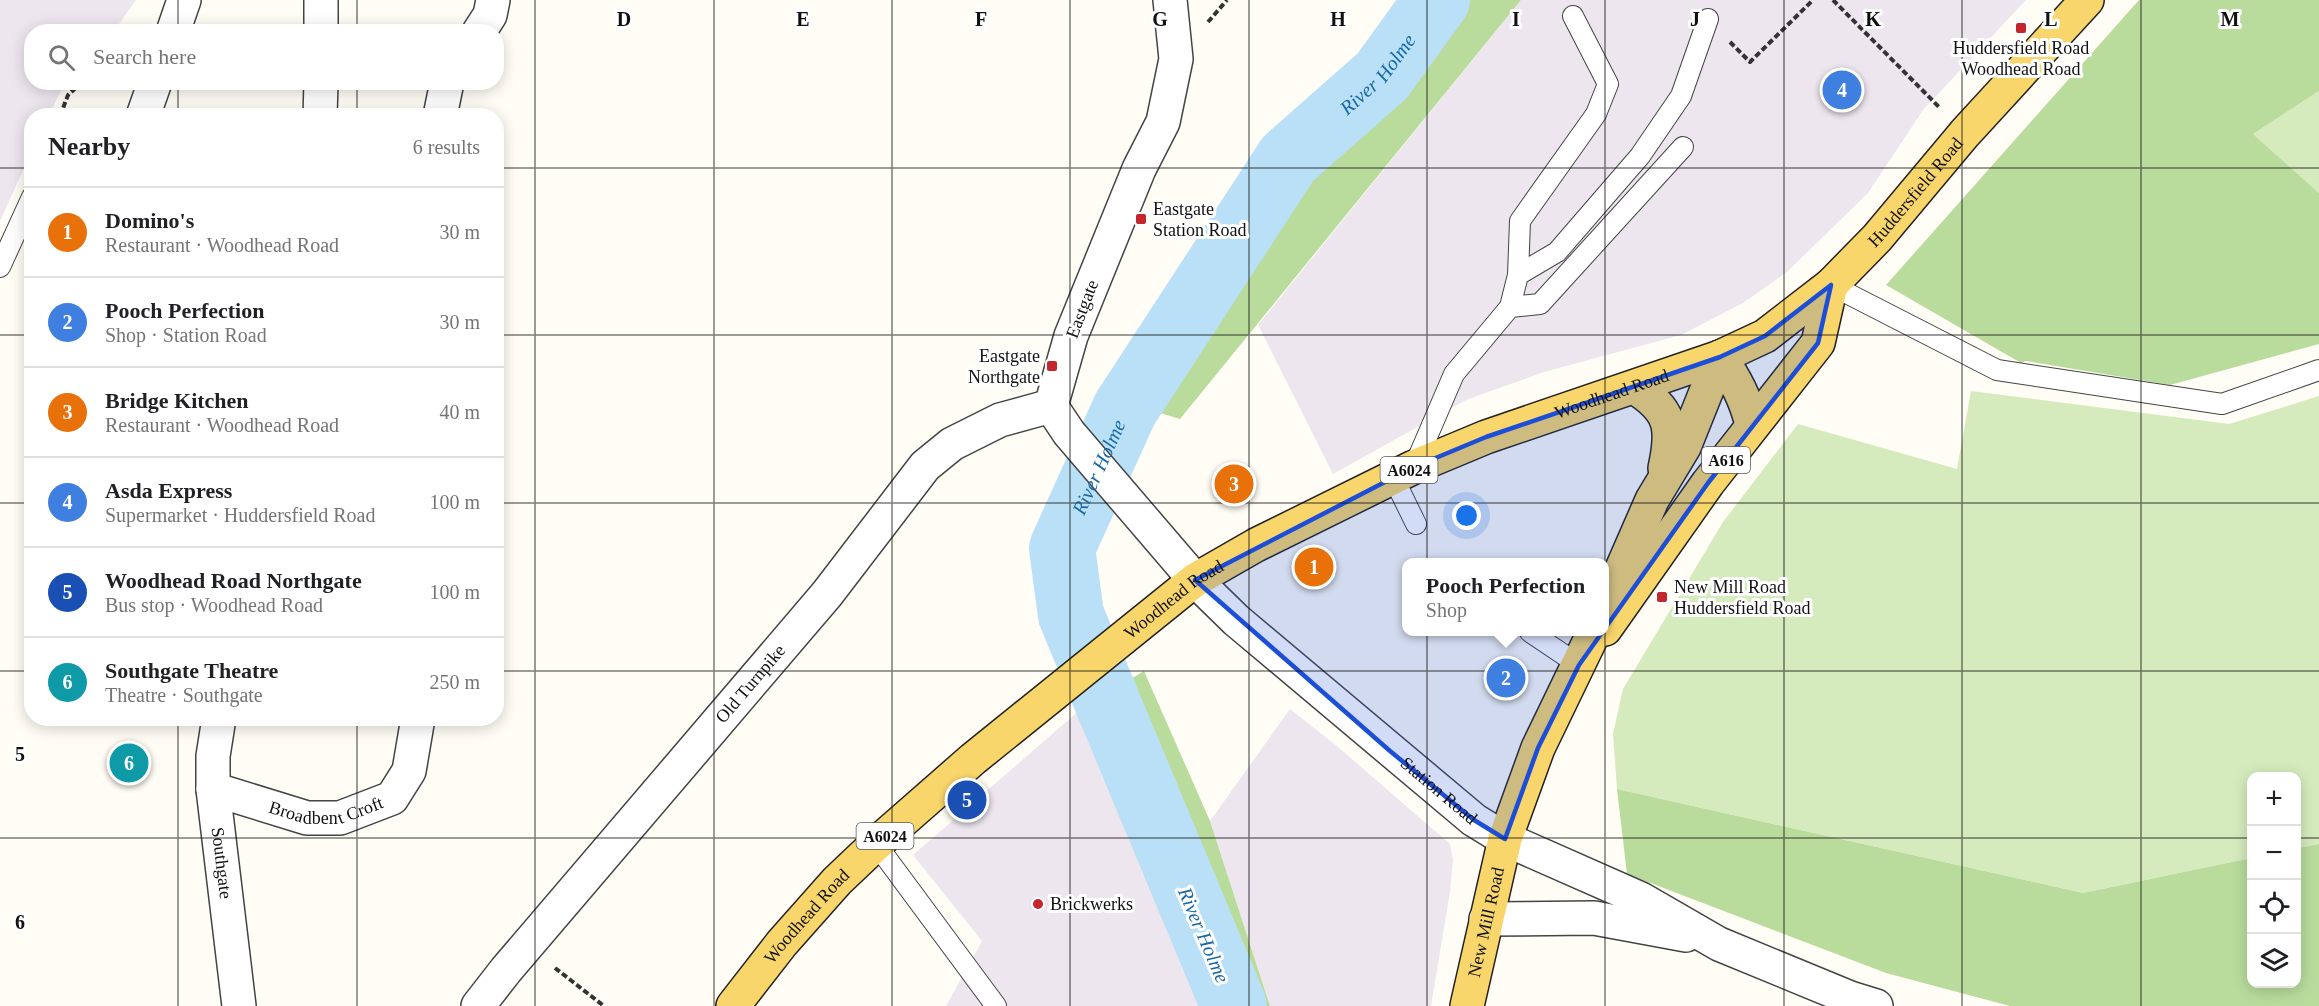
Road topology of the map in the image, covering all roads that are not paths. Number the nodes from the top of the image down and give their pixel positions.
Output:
1 (184, 0) edge
2 (321, 0) edge
3 (493, 0) edge
4 (1170, 0) edge
5 (2087, 0) edge
6 (1573, 16) dead end
7 (1708, 19) road end
8 (176, 24) edge
9 (321, 24) edge
10 (484, 24) edge
11 (152, 90) edge
12 (321, 90) edge
13 (146, 108) edge
14 (320, 108) edge
15 (1683, 147) dead end
16 (24, 214) edge
17 (0, 267) edge
18 (1518, 275) junction
19 (1831, 285) junction
20 (1510, 307) junction
21 (1720, 357) junction
22 (2319, 370) edge
23 (1634, 387) junction
24 (1051, 406) junction
25 (1752, 425) junction
26 (1403, 472) junction
27 (1661, 483) junction
28 (1416, 524) dead end
29 (1195, 580) junction
30 (1609, 598) edge
31 (1609, 623) edge
32 (1536, 636) edge
33 (1592, 636) edge
34 (1600, 636) edge
35 (1580, 665) junction
36 (218, 726) edge
37 (417, 726) edge
38 (213, 789) junction
39 (1505, 839) junction
40 (876, 844) junction
41 (1486, 919) junction
42 (1719, 944) junction
43 (239, 1006) edge
44 (478, 1006) edge
45 (733, 1006) edge
46 (996, 1006) edge
47 (1467, 1006) edge
48 (1876, 1006) edge

1 - 8 street
2 - 9 street
3 - 10 street
4 - 24 street, Eastgate
5 - 19 main road, Huddersfield Road
6 - 18 lane
7 - 18 lane
11 - 13 street
12 - 14 street
15 - 20 lane
16 - 17 lane
18 - 20 lane
19 - 21 main road, Huddersfield Road
19 - 22 lane
19 - 25 main road, A616
20 - 26 lane
21 - 23 main road, Woodhead Road / A6024
21 - 25 main road
21 - 27 main road, A616
23 - 26 main road, Woodhead Road / A6024
23 - 27 main road, A616
24 - 29 street
24 - 44 street, Old Turnpike
25 - 31 main road, A616
26 - 28 lane
26 - 29 main road, Woodhead Road / A6024
27 - 30 main road, A616
29 - 39 street, Station Road
29 - 40 main road, Woodhead Road / A6024
32 - 35 lane
33 - 35 main road, A616
34 - 35 main road, A616
35 - 39 main road, A616
36 - 38 street, Southgate
37 - 38 street, Broadbent Croft
38 - 43 street, Southgate
39 - 41 main road, New Mill Road / A616
39 - 42 street, Station Road
40 - 45 main road, Woodhead Road / A6024
40 - 46 lane
41 - 42 street, Station Road
41 - 47 main road, New Mill Road / A616
42 - 48 street, Station Road

